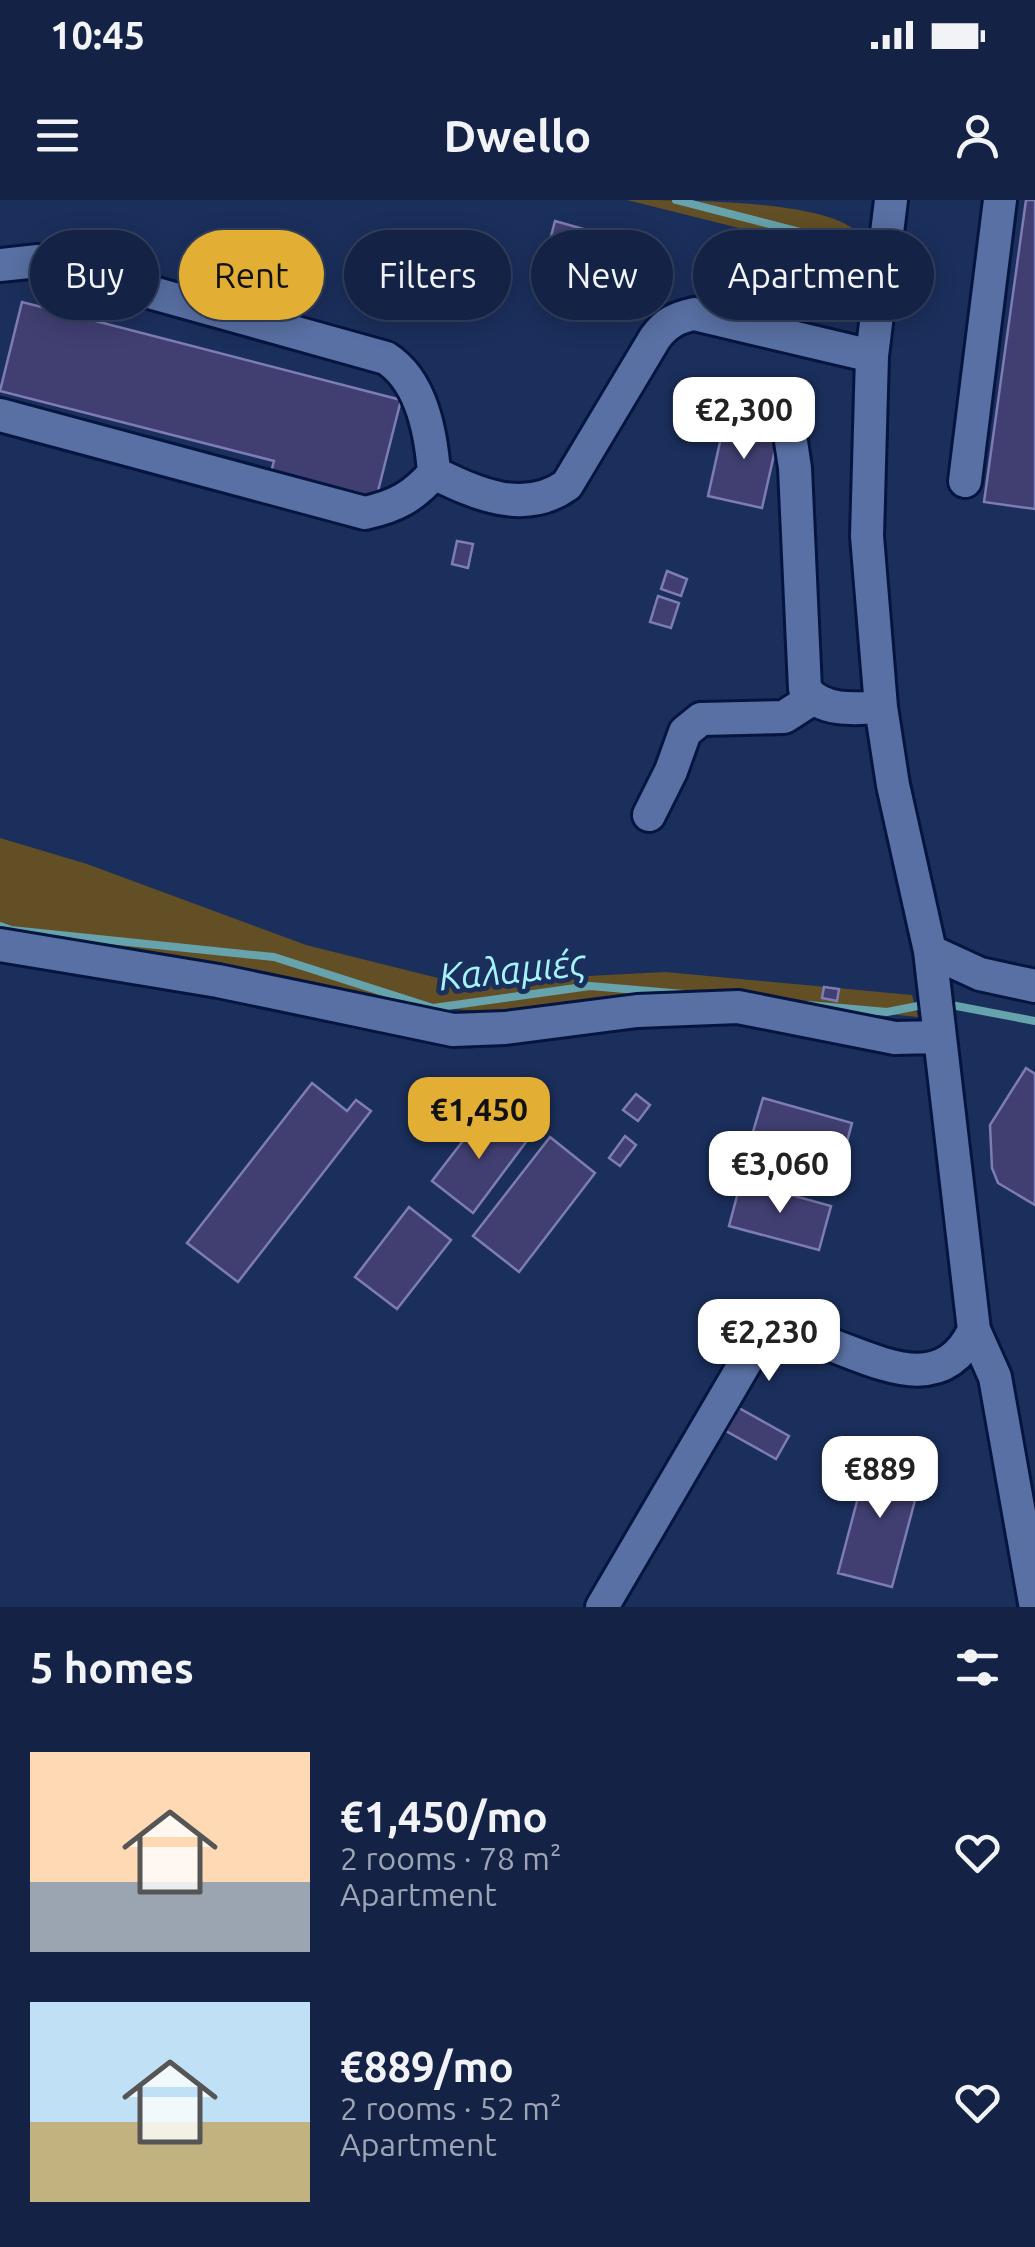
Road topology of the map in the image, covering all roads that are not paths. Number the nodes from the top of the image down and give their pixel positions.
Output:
1 (891, 200) edge
2 (1000, 200) edge
3 (0, 265) edge
4 (872, 356) junction
5 (776, 409) dead end
6 (0, 414) edge
7 (434, 472) junction
8 (965, 481) dead end
9 (812, 699) junction
10 (880, 707) junction
11 (649, 816) dead end
12 (0, 945) edge
13 (930, 951) junction
14 (1035, 986) edge
15 (939, 1037) junction
16 (974, 1330) junction
17 (1035, 1603) edge
18 (602, 1607) edge

1 - 4 street
2 - 8 street
3 - 7 street
4 - 7 street
4 - 10 street
5 - 9 street
6 - 7 street
9 - 10 street
9 - 11 street
10 - 13 street
12 - 15 street
13 - 14 street
13 - 15 street
15 - 16 street
16 - 17 street
16 - 18 street

